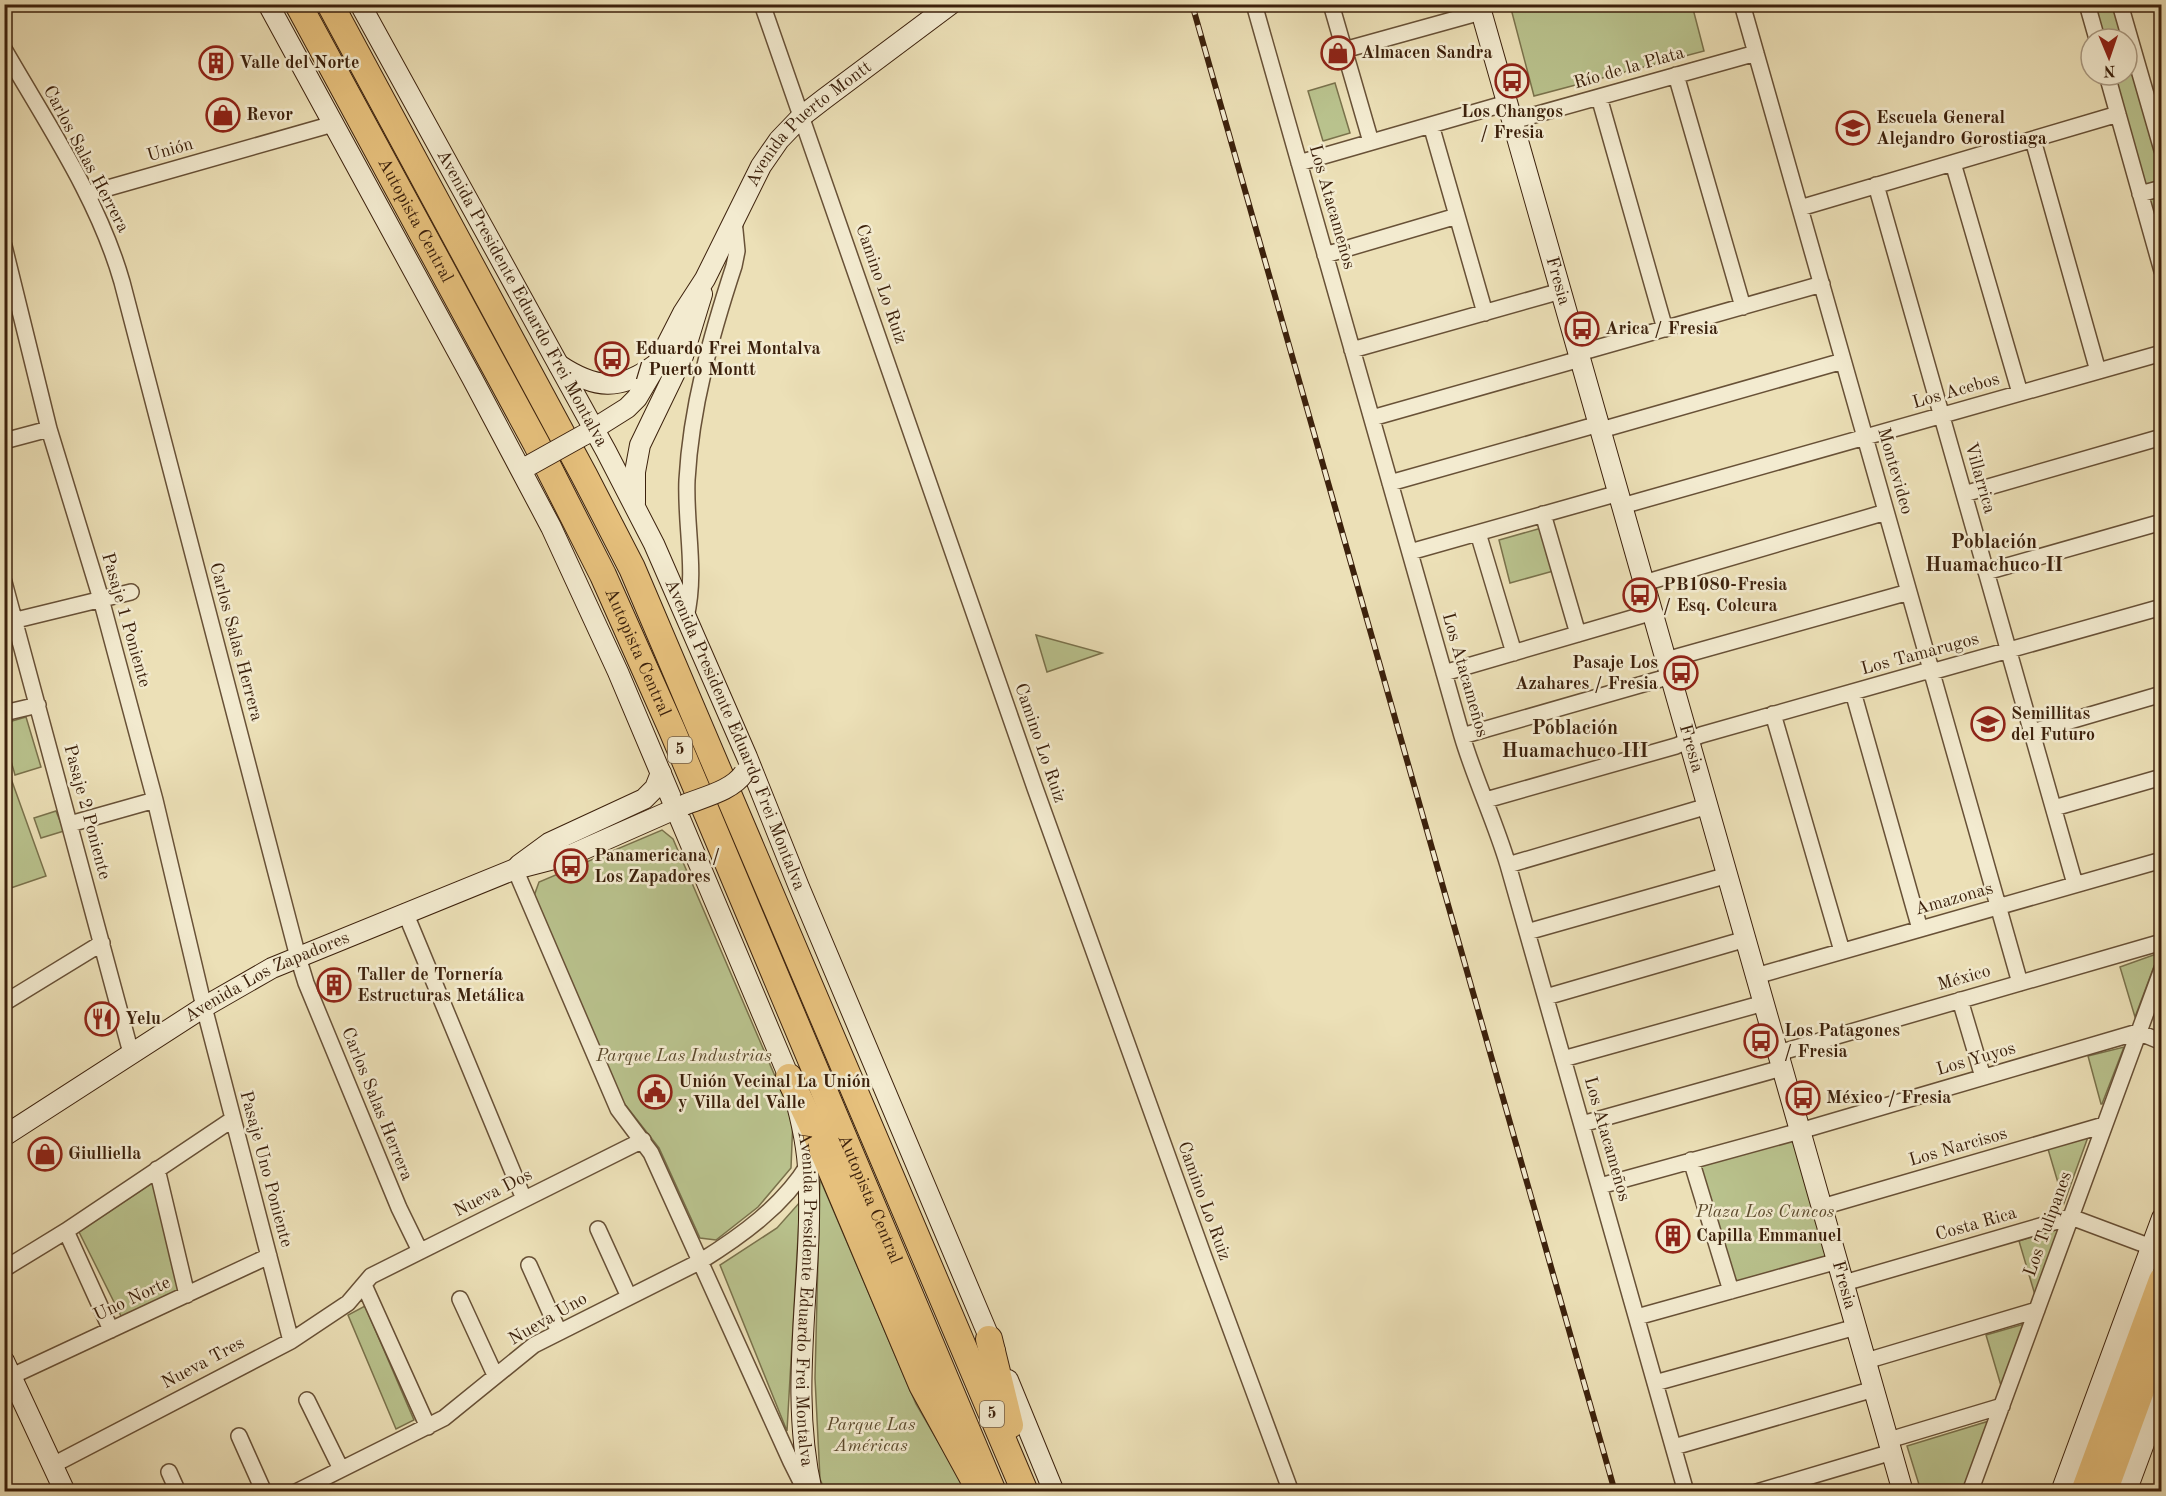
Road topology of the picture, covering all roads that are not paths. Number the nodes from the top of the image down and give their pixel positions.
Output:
1 (268, 4) edge
2 (298, 4) edge
3 (330, 4) edge
4 (360, 4) edge
5 (762, 4) edge
6 (951, 4) edge
7 (1254, 4) edge
8 (1330, 4) edge
9 (1742, 4) edge
10 (2087, 4) edge
11 (2120, 4) edge
12 (1480, 8) edge
13 (2094, 27) edge
14 (4, 49) edge
15 (1344, 50) junction
16 (1756, 53) junction
17 (1676, 75) junction
18 (2110, 87) edge
19 (1599, 97) junction
20 (1510, 112) junction
21 (2118, 114) junction
22 (802, 116) junction
23 (333, 124) junction
24 (1431, 125) junction
25 (2033, 140) junction
26 (1371, 142) junction
27 (2162, 150) edge
28 (1299, 163) junction
29 (1953, 163) junction
30 (1876, 185) junction
31 (2162, 188) edge
32 (87, 194) junction
33 (2140, 194) junction
34 (1800, 208) junction
35 (1458, 216) junction
36 (734, 220) junction
37 (4, 246) edge
38 (1325, 255) junction
39 (2162, 271) edge
40 (705, 279) junction
41 (1822, 284) junction
42 (1561, 291) junction
43 (1743, 307) junction
44 (1485, 313) junction
45 (1665, 329) junction
46 (1352, 350) junction
47 (2162, 353) edge
48 (1580, 356) junction
49 (1843, 361) junction
50 (557, 364) junction
51 (657, 364) junction
52 (2098, 371) junction
53 (2020, 393) junction
54 (1942, 416) junction
55 (1371, 418) junction
56 (1600, 427) junction
57 (49, 429) junction
58 (588, 433) junction
59 (1865, 437) junction
60 (2162, 437) edge
61 (4, 441) edge
62 (526, 468) junction
63 (1390, 483) junction
64 (1964, 494) junction
65 (1620, 500) junction
66 (635, 506) junction
67 (1886, 512) junction
68 (1543, 514) junction
69 (2162, 522) edge
70 (1478, 533) junction
71 (1410, 552) junction
72 (1986, 572) junction
73 (4, 582) edge
74 (1644, 583) junction
75 (131, 592) dead end
76 (1909, 592) junction
77 (101, 599) junction
78 (2162, 607) edge
79 (1653, 612) junction
80 (686, 616) junction
81 (10, 621) edge
82 (1578, 634) junction
83 (2009, 650) junction
84 (1514, 652) junction
85 (1668, 668) junction
86 (1931, 672) junction
87 (1444, 673) junction
88 (1853, 692) junction
89 (2162, 694) edge
90 (38, 705) junction
91 (4, 713) edge
92 (1773, 714) junction
93 (2032, 732) junction
94 (1462, 736) junction
95 (1689, 740) junction
96 (745, 765) junction
97 (661, 773) junction
98 (2162, 777) edge
99 (155, 800) junction
100 (1486, 800) junction
101 (1708, 806) junction
102 (680, 807) junction
103 (2054, 808) junction
104 (70, 824) junction
105 (2162, 860) edge
106 (1508, 864) junction
107 (514, 869) junction
108 (1728, 875) junction
109 (2075, 884) junction
110 (1998, 907) junction
111 (405, 912) junction
112 (1920, 929) junction
113 (1527, 932) junction
114 (1746, 939) junction
115 (2162, 942) edge
116 (102, 943) junction
117 (1842, 951) junction
118 (298, 957) junction
119 (2162, 969) edge
120 (1756, 976) junction
121 (2019, 983) junction
122 (1546, 997) junction
123 (1960, 1000) junction
124 (1764, 1003) junction
125 (4, 1004) edge
126 (204, 1007) junction
127 (2138, 1032) junction
128 (2162, 1042) edge
129 (131, 1053) junction
130 (1563, 1059) junction
131 (1780, 1060) junction
132 (789, 1077) junction
133 (1983, 1077) junction
134 (233, 1119) junction
135 (1582, 1124) junction
136 (2104, 1125) junction
137 (1800, 1131) junction
138 (4, 1136) edge
139 (643, 1140) junction
140 (1691, 1160) junction
141 (808, 1165) junction
142 (158, 1169) junction
143 (1599, 1186) junction
144 (524, 1199) junction
145 (1822, 1207) junction
146 (2071, 1217) junction
147 (2162, 1218) edge
148 (598, 1229) dead end
149 (66, 1231) junction
150 (2151, 1247) junction
151 (420, 1251) junction
152 (269, 1257) junction
153 (700, 1261) junction
154 (1838, 1261) junction
155 (528, 1265) dead end
156 (4, 1269) edge
157 (2162, 1280) edge
158 (1844, 1283) junction
159 (364, 1285) junction
160 (1731, 1291) junction
161 (187, 1294) junction
162 (629, 1297) junction
163 (460, 1299) dead end
164 (2037, 1310) junction
165 (1636, 1317) junction
166 (1856, 1327) junction
167 (111, 1330) junction
168 (559, 1332) junction
169 (2162, 1333) edge
170 (989, 1339) junction
171 (291, 1341) junction
172 (1866, 1361) junction
173 (8, 1369) edge
174 (495, 1376) junction
175 (1656, 1383) junction
176 (1874, 1389) junction
177 (2162, 1395) edge
178 (307, 1400) dead end
179 (2001, 1406) junction
180 (428, 1426) junction
181 (239, 1436) dead end
182 (1890, 1446) junction
183 (1674, 1447) junction
184 (53, 1465) junction
185 (341, 1469) junction
186 (169, 1472) dead end
187 (65, 1491) edge
188 (178, 1491) edge
189 (264, 1491) edge
190 (296, 1491) edge
191 (806, 1491) edge
192 (812, 1491) edge
193 (980, 1491) edge
194 (993, 1491) edge
195 (1027, 1491) edge
196 (1054, 1491) edge
197 (1291, 1491) edge
198 (1686, 1491) edge
199 (1757, 1491) edge
200 (1904, 1491) edge
201 (1970, 1491) edge
202 (2061, 1491) edge
203 (2084, 1491) edge
204 (2104, 1491) edge
205 (2126, 1491) edge

1 - 23 main road, Avenida Presidente Eduardo Frei Montalva
2 - 194 highway, Autopista Central / 5
3 - 195 highway, Autopista Central / 5
4 - 50 main road, Avenida Presidente Eduardo Frei Montalva
5 - 22 street, Camino Lo Ruiz
6 - 22 main road, Avenida Puerto Montt
7 - 28 street, Los Atacameños
8 - 15 street
9 - 16 street, Montevideo
10 - 13 street
11 - 27 street
12 - 15 street
12 - 20 main road, Fresia
14 - 32 street, Carlos Salas Herrera
15 - 26 street
16 - 17 street, Río de la Plata
16 - 34 street, Montevideo
17 - 19 street, Río de la Plata
17 - 43 street
18 - 21 street
19 - 20 street, Río de la Plata
19 - 45 street
20 - 24 street, Río de la Plata
20 - 42 main road, Fresia
21 - 25 street
21 - 33 street
22 - 36 main road, Avenida Puerto Montt
22 - 197 street, Camino Lo Ruiz
23 - 32 street, Unión
23 - 62 main road, Avenida Presidente Eduardo Frei Montalva
24 - 26 street, Río de la Plata
24 - 35 street
25 - 29 street
25 - 52 street
26 - 28 street, Río de la Plata
28 - 38 street, Los Atacameños
29 - 30 street
29 - 53 street
30 - 34 street
30 - 54 street, Villarrica
31 - 33 street
32 - 118 street, Carlos Salas Herrera
33 - 39 street
34 - 41 street, Montevideo
35 - 38 street
35 - 44 street
36 - 40 main road, Avenida Puerto Montt
36 - 80 street
37 - 57 street, Pasaje 1 Poniente
38 - 46 street, Los Atacameños
40 - 51 main road, Avenida Puerto Montt
40 - 66 main road, Avenida Puerto Montt
41 - 43 street
41 - 49 street, Montevideo
42 - 44 street
42 - 48 main road, Fresia
43 - 45 street
44 - 46 street
45 - 48 street
46 - 55 street, Los Atacameños
47 - 52 street, Los Acebos
48 - 55 street
48 - 56 main road, Fresia
49 - 56 street
49 - 59 street, Montevideo
50 - 51 main road
50 - 58 main road, Avenida Presidente Eduardo Frei Montalva
51 - 58 main road, Avenida Puerto Montt
52 - 53 street, Los Acebos
53 - 54 street, Los Acebos
54 - 59 street, Los Acebos
54 - 64 street, Villarrica
55 - 63 street, Los Atacameños
56 - 63 street
56 - 65 main road, Fresia
57 - 61 street
57 - 77 street, Pasaje 1 Poniente
58 - 62 main road, Avenida Puerto Montt, bridge
58 - 66 main road, Avenida Presidente Eduardo Frei Montalva
59 - 65 street, Los Acebos
59 - 67 street, Montevideo
60 - 64 street
62 - 97 main road, Avenida Presidente Eduardo Frei Montalva
63 - 71 street, Los Atacameños
64 - 72 street, Villarrica
65 - 68 street, Los Acebos
65 - 74 main road, Fresia
66 - 80 main road, Avenida Presidente Eduardo Frei Montalva
67 - 74 street
67 - 76 street, Montevideo
68 - 70 street, Los Acebos
68 - 82 street
69 - 72 street
70 - 71 street, Los Acebos
70 - 84 street
71 - 87 street, Los Atacameños
72 - 83 street, Villarrica
73 - 81 street, Pasaje 2 Poniente
74 - 79 main road, Fresia
75 - 77 street
76 - 85 street
76 - 86 street, Montevideo
77 - 81 street
77 - 99 street, Pasaje 1 Poniente
78 - 83 street, Los Tamarugos
79 - 82 street
79 - 85 main road, Fresia
80 - 96 main road, Avenida Presidente Eduardo Frei Montalva
81 - 90 street, Pasaje 2 Poniente
82 - 84 street
83 - 86 street, Los Tamarugos
83 - 93 street, Villarrica
84 - 87 street
85 - 94 street
85 - 95 main road, Fresia
86 - 88 street, Los Tamarugos
86 - 110 street, Montevideo
87 - 94 street, Los Atacameños
88 - 92 street, Los Tamarugos
88 - 112 street
89 - 93 street
90 - 91 street
90 - 104 street, Pasaje 2 Poniente
92 - 95 street, Los Tamarugos
92 - 117 street
93 - 103 street, Villarrica
94 - 100 street, Los Atacameños
95 - 100 street, Los Tamarugos
95 - 101 main road, Fresia
96 - 102 main road, Avenida Los Zapadores, bridge
96 - 170 main road, Avenida Presidente Eduardo Frei Montalva
97 - 102 main road, Avenida Presidente Eduardo Frei Montalva
97 - 107 main road, Avenida Los Zapadores
98 - 103 street
99 - 104 street
99 - 126 street, Pasaje 1 Poniente
100 - 106 street, Los Atacameños
101 - 106 street
101 - 108 main road, Fresia
102 - 107 main road, Avenida Los Zapadores
102 - 132 main road, Avenida Presidente Eduardo Frei Montalva
103 - 109 street, Villarrica
104 - 116 street, Pasaje 2 Poniente
105 - 109 street, Amazonas
106 - 113 street, Los Atacameños
107 - 111 main road, Avenida Los Zapadores
107 - 139 street
108 - 113 street
108 - 114 main road, Fresia
109 - 110 street, Amazonas
110 - 112 street, Amazonas
110 - 121 street, Montevideo
111 - 118 main road, Avenida Los Zapadores
111 - 144 street
112 - 117 street, Amazonas
113 - 122 street, Los Atacameños
114 - 120 main road, Fresia
114 - 122 street
115 - 121 street, México
116 - 125 street
116 - 129 street, Pasaje 2 Poniente
117 - 120 street, Amazonas
118 - 126 main road, Avenida Los Zapadores
118 - 151 street, Carlos Salas Herrera
119 - 127 street, Los Tulipanes
120 - 124 main road, Fresia
121 - 123 street, México
122 - 130 street, Los Atacameños
123 - 131 street, México
123 - 133 street
124 - 130 street
124 - 131 main road, Fresia
126 - 129 main road, Avenida Los Zapadores
126 - 134 street, Pasaje Uno Poniente
127 - 128 street
127 - 133 street, Los Yuyos
127 - 136 street, Los Tulipanes
129 - 138 main road, Avenida Los Zapadores
130 - 135 street, Los Atacameños
131 - 135 street, México
131 - 137 main road, Fresia
132 - 141 main road, Avenida Presidente Eduardo Frei Montalva
132 - 193 highway
133 - 137 street, Los Yuyos
134 - 142 street
134 - 152 street, Pasaje Uno Poniente
135 - 143 street, Los Atacameños
136 - 145 street, Los Narcisos
136 - 146 street, Los Tulipanes
137 - 140 street, Los Yuyos
137 - 145 main road, Fresia
139 - 144 street, Nueva Dos
139 - 153 street
140 - 143 street, Los Yuyos
140 - 160 street
141 - 153 street, Nueva Uno
141 - 192 main road, Avenida Presidente Eduardo Frei Montalva
142 - 149 street
142 - 161 street
143 - 165 street, Los Atacameños
144 - 151 street, Nueva Dos
145 - 154 main road, Fresia
146 - 150 street
146 - 158 street, Costa Rica
146 - 164 street, Los Tulipanes
147 - 150 main road
148 - 162 street
149 - 156 street
149 - 167 street
150 - 202 main road
151 - 159 street, Nueva Dos
152 - 161 street, Uno Norte
152 - 171 street, Pasaje Uno Poniente
153 - 162 street, Nueva Uno
153 - 191 street
154 - 158 main road, Fresia
154 - 160 street
155 - 168 street
157 - 203 highway
158 - 166 main road, Fresia
159 - 171 street, Nueva Tres
159 - 180 street
160 - 165 street
161 - 167 street, Uno Norte
162 - 168 street, Nueva Uno
163 - 174 street
164 - 172 street
164 - 179 street, Los Tulipanes
165 - 175 street, Los Atacameños
166 - 172 main road, Fresia
166 - 175 street
167 - 173 street, Uno Norte
168 - 174 street, Nueva Uno
169 - 204 highway
170 - 195 highway
170 - 196 main road, Avenida Presidente Eduardo Frei Montalva
171 - 184 street, Nueva Tres
172 - 176 main road, Fresia
173 - 184 main road
174 - 180 street, Nueva Uno
175 - 183 street, Los Atacameños
176 - 182 main road, Fresia
176 - 183 street
177 - 205 main road
178 - 185 street
179 - 182 street
179 - 201 street, Los Tulipanes
180 - 185 street, Nueva Uno
181 - 189 street
182 - 199 street
182 - 200 main road, Fresia
183 - 198 street, Los Atacameños
184 - 187 main road
185 - 190 street, Nueva Uno
186 - 188 street

